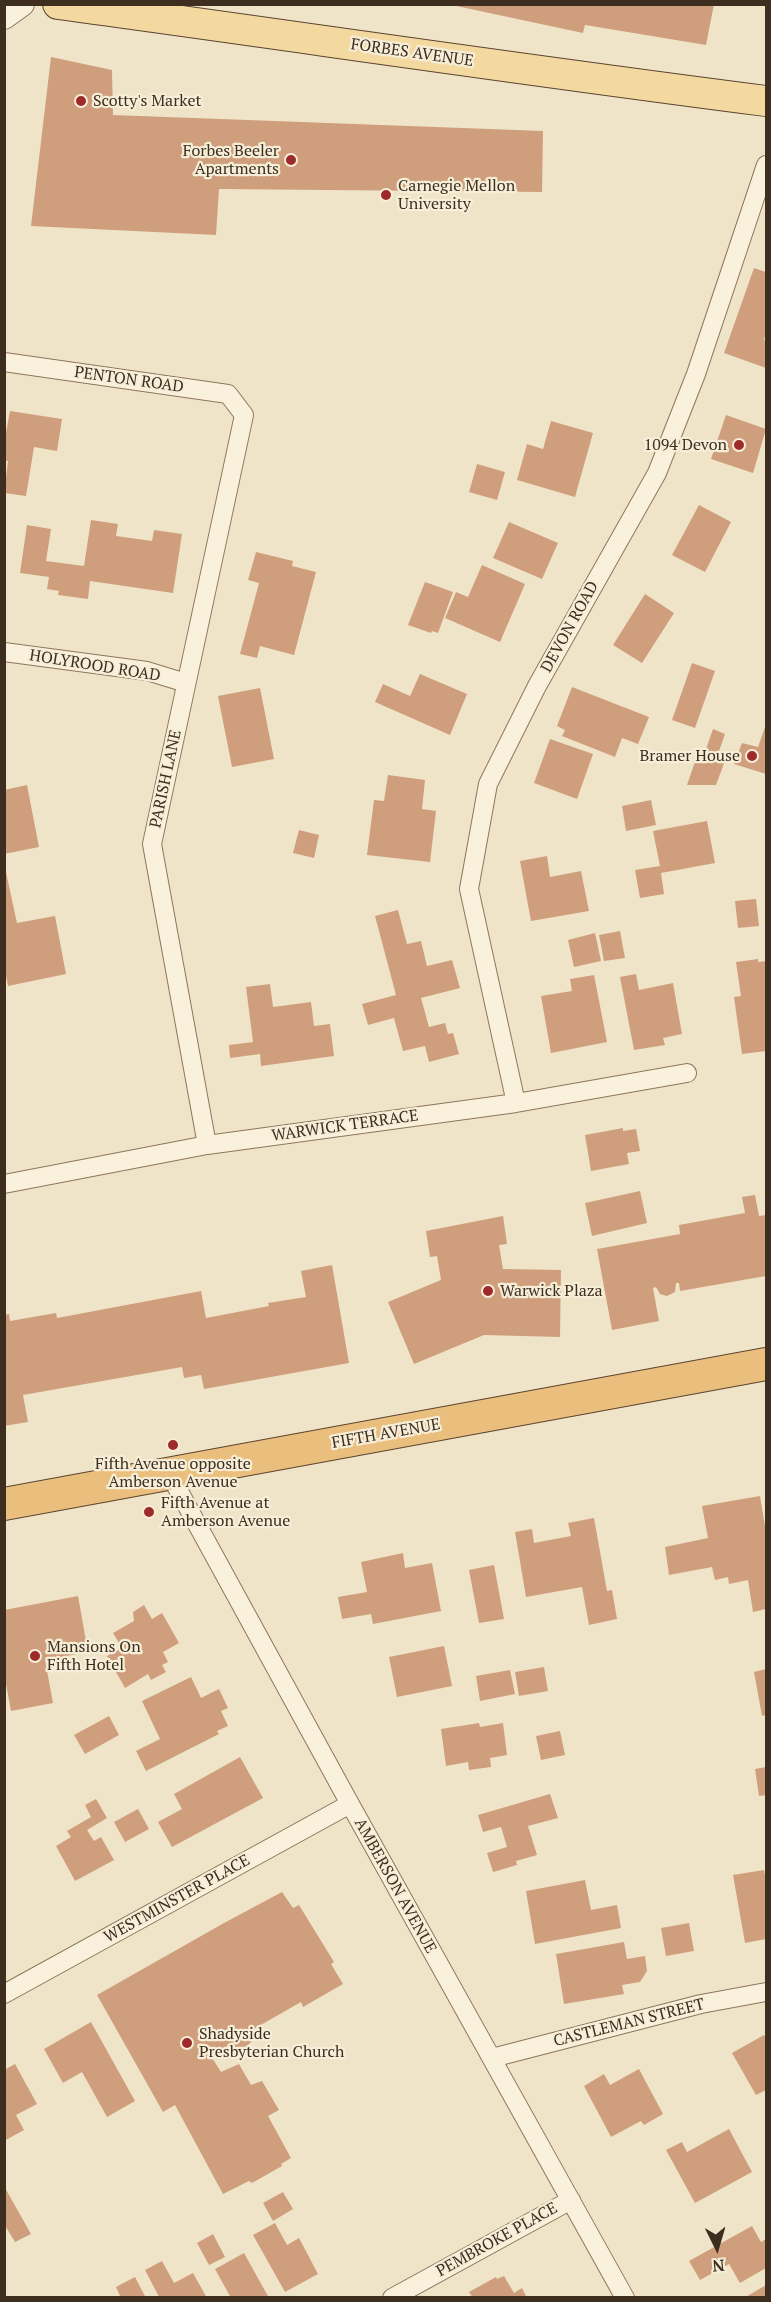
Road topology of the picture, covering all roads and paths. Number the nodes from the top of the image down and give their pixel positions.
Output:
1 (22, 4) edge
2 (58, 4) edge
3 (4, 16) edge
4 (766, 101) edge
5 (766, 165) edge
6 (4, 362) edge
7 (244, 415) joint
8 (4, 652) edge
9 (186, 683) junction
10 (687, 1073) dead end
11 (516, 1103) junction
12 (207, 1145) junction
13 (4, 1184) edge
14 (766, 1364) edge
15 (169, 1473) junction
16 (4, 1504) edge
17 (350, 1804) junction
18 (766, 1992) edge
19 (4, 1994) edge
20 (492, 2058) junction
21 (571, 2200) junction
22 (392, 2298) edge
23 (624, 2298) edge

1 - 3 street
2 - 4 main road, FORBES AVENUE
5 - 11 street, DEVON ROAD
6 - 7 street, PENTON ROAD
7 - 9 street, PARISH LANE
8 - 9 street, HOLYROOD ROAD
9 - 12 street, PARISH LANE
10 - 11 street, WARWICK TERRACE
11 - 12 street, WARWICK TERRACE
12 - 13 street, WARWICK TERRACE
14 - 15 highway, FIFTH AVENUE
15 - 16 highway, FIFTH AVENUE
15 - 17 street, AMBERSON AVENUE
17 - 19 street, WESTMINSTER PLACE
17 - 20 street, AMBERSON AVENUE
18 - 20 street, CASTLEMAN STREET
20 - 21 street, AMBERSON AVENUE
21 - 22 street, PEMBROKE PLACE
21 - 23 street, AMBERSON AVENUE

